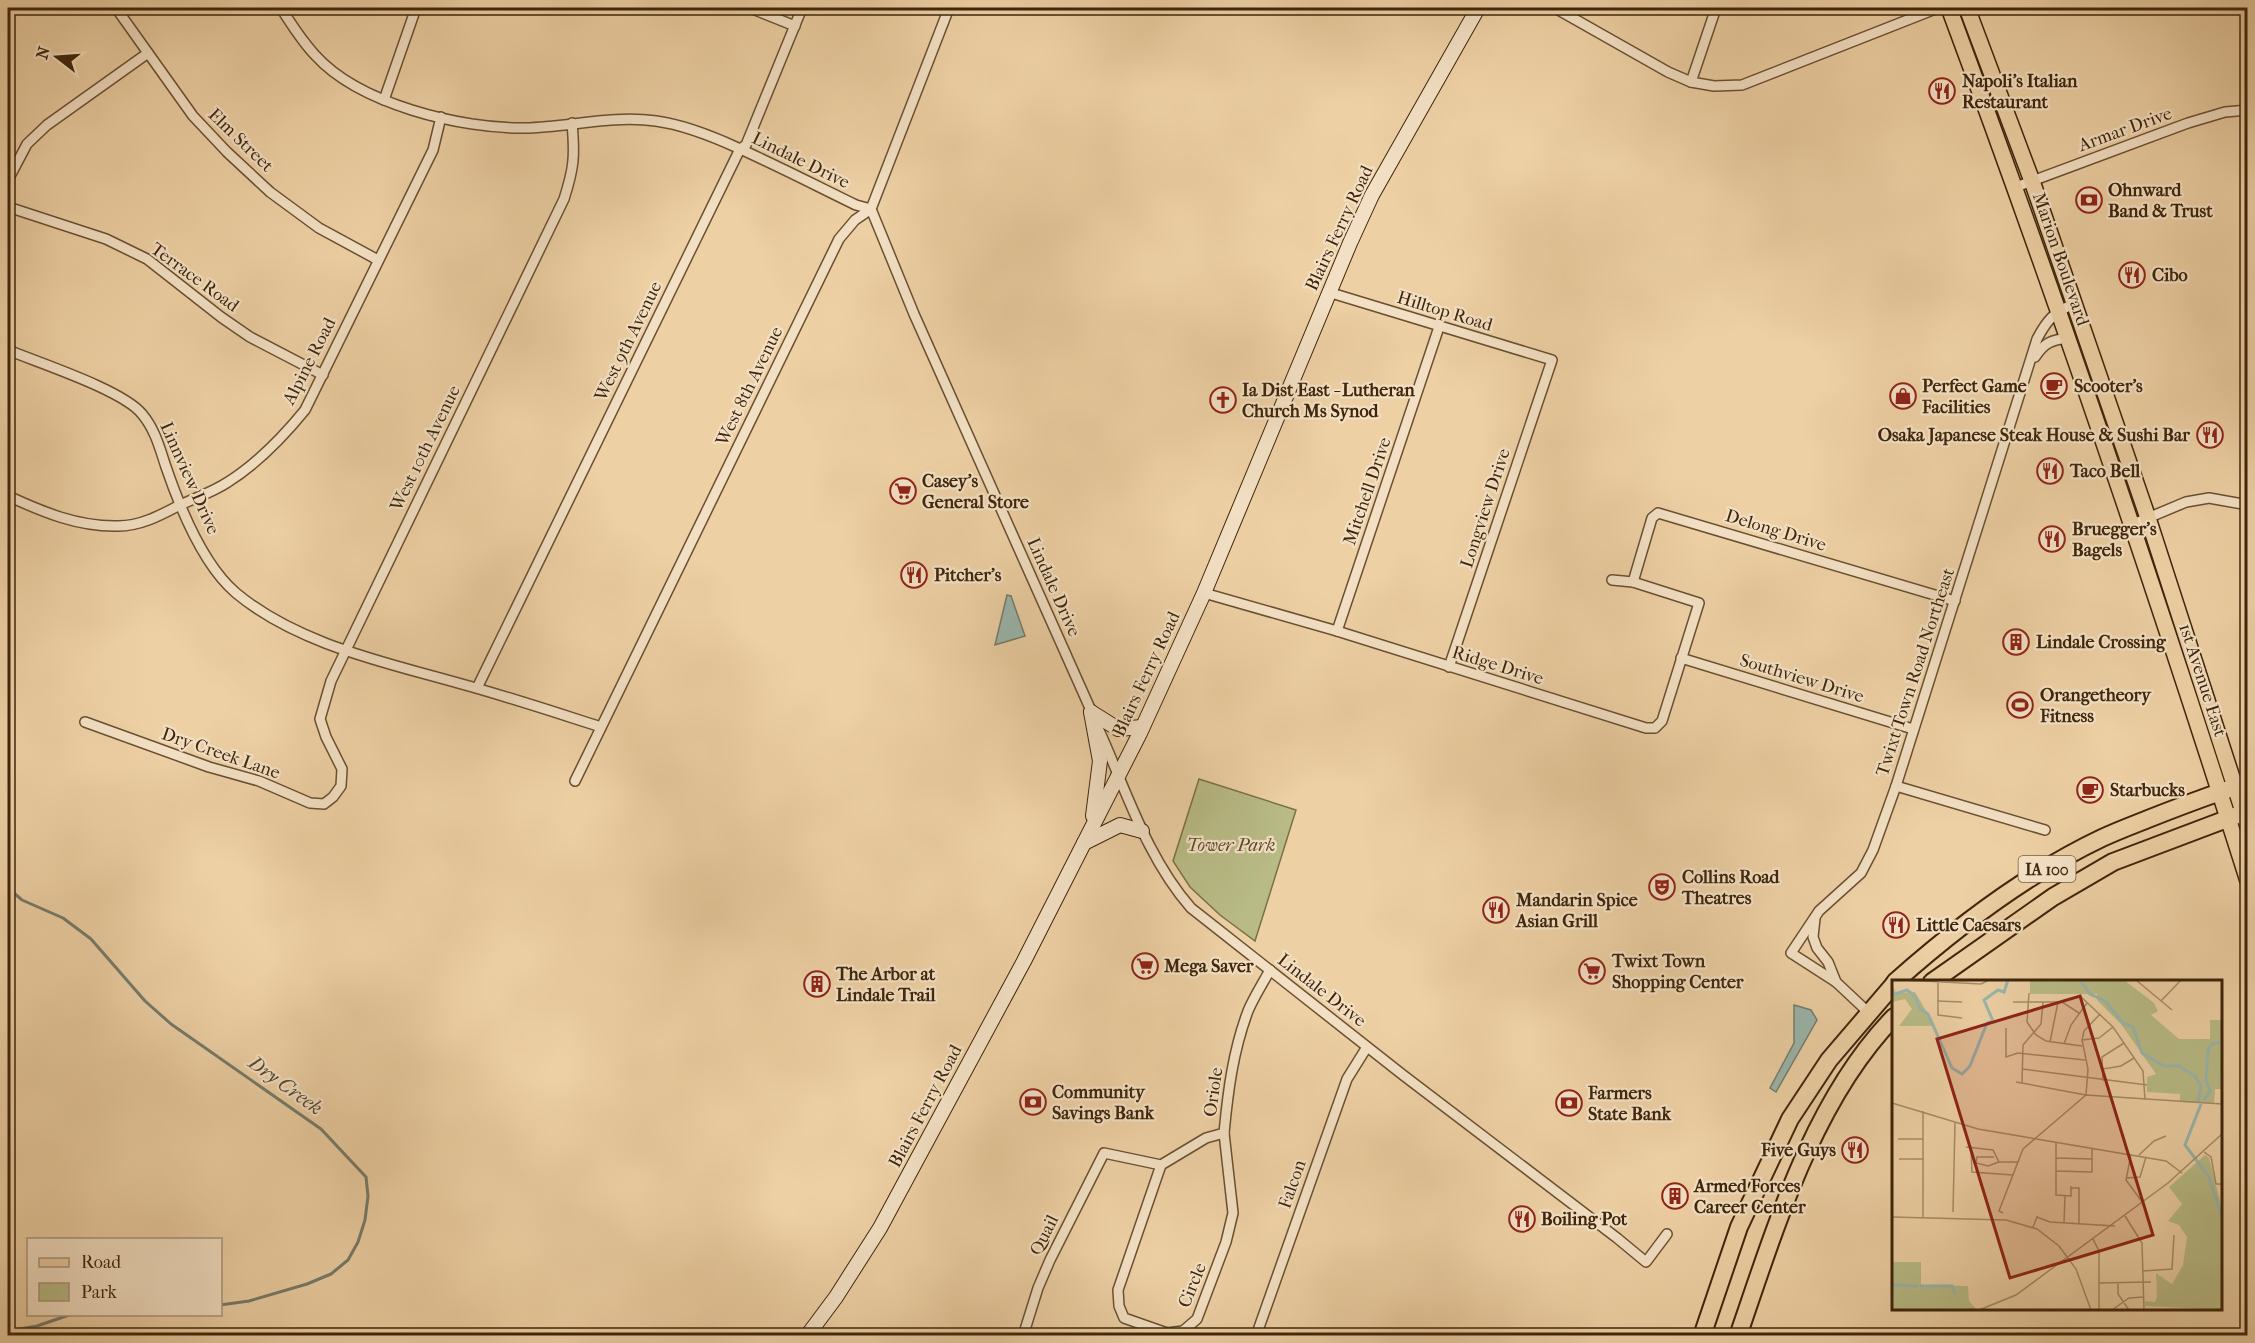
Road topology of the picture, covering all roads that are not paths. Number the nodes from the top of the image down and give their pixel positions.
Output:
1 (116, 8) edge
2 (281, 8) edge
3 (416, 8) edge
4 (750, 8) edge
5 (802, 8) edge
6 (949, 8) edge
7 (1478, 8) edge
8 (1555, 8) edge
9 (1716, 8) edge
10 (1938, 8) edge
11 (1949, 8) edge
12 (1966, 8) edge
13 (795, 26) junction
14 (148, 53) junction
15 (1691, 81) junction
16 (384, 100) junction
17 (2247, 110) edge
18 (441, 117) junction
19 (572, 123) junction
20 (740, 149) junction
21 (8, 180) edge
22 (2032, 181) junction
23 (2016, 187) junction
24 (8, 207) edge
25 (871, 209) junction
26 (378, 260) junction
27 (1328, 292) junction
28 (2074, 304) junction
29 (2058, 310) junction
30 (1440, 327) junction
31 (2067, 338) junction
32 (8, 350) edge
33 (1552, 360) joint
34 (2028, 367) junction
35 (323, 375) junction
36 (8, 496) edge
37 (2247, 505) edge
38 (180, 506) junction
39 (2148, 518) junction
40 (2131, 525) junction
41 (1612, 580) dead end
42 (1633, 582) junction
43 (1204, 593) junction
44 (1955, 601) junction
45 (1337, 631) junction
46 (344, 651) junction
47 (1681, 658) junction
48 (1449, 667) junction
49 (477, 688) junction
50 (1091, 712) junction
51 (85, 723) dead end
52 (601, 727) junction
53 (1142, 727) junction
54 (1913, 729) junction
55 (1119, 775) junction
56 (575, 781) dead end
57 (341, 786) joint
58 (1896, 786) junction
59 (2233, 788) edge
60 (2241, 817) edge
61 (1091, 829) junction
62 (2045, 830) dead end
63 (1142, 831) junction
64 (1084, 843) junction
65 (2247, 881) edge
66 (1815, 916) junction
67 (1270, 970) junction
68 (1897, 980) edge
69 (1933, 980) edge
70 (1836, 982) junction
71 (1892, 985) edge
72 (1869, 1013) junction
73 (1892, 1018) edge
74 (1367, 1047) junction
75 (1224, 1133) junction
76 (1161, 1165) junction
77 (1667, 1234) dead end
78 (1153, 1332) edge
79 (807, 1335) edge
80 (1025, 1335) edge
81 (1256, 1335) edge
82 (1702, 1335) edge
83 (1738, 1335) edge

1 - 14 street, Elm Street
2 - 16 street, Lindale Drive
3 - 16 street
4 - 13 street
5 - 13 street, West 9th Avenue
6 - 25 street, West 8th Avenue
7 - 27 main road, Blairs Ferry Road
8 - 15 street
9 - 15 street
10 - 15 street
11 - 23 main road, Marion Boulevard
12 - 22 main road, Marion Boulevard
13 - 20 street, West 9th Avenue
14 - 21 street
14 - 26 street, Elm Street
16 - 18 street, Lindale Drive
17 - 22 street, Armar Drive
18 - 19 street, Lindale Drive
18 - 26 street, Alpine Road
19 - 20 street, Lindale Drive
19 - 46 street, West 10th Avenue
20 - 25 street, Lindale Drive
20 - 49 street, West 9th Avenue
22 - 23 street, Armar Drive
22 - 28 main road, Marion Boulevard
23 - 29 main road, Marion Boulevard
24 - 35 street, Terrace Road
25 - 50 street, Lindale Drive
25 - 52 street, West 8th Avenue
26 - 35 street, Alpine Road
27 - 30 street, Hilltop Road
27 - 43 main road, Blairs Ferry Road
28 - 29 street
28 - 39 main road, Marion Boulevard
29 - 31 main road, Marion Boulevard
29 - 34 street, Twixt Town Road Northeast
30 - 33 street, Hilltop Road
30 - 45 street, Mitchell Drive
31 - 34 street
31 - 40 main road, Marion Boulevard
32 - 38 street, Linnview Drive
33 - 48 street, Longview Drive
34 - 44 street, Twixt Town Road Northeast
35 - 38 street, Alpine Road
36 - 38 street, Alpine Road
37 - 39 street
38 - 46 street, Linnview Drive
39 - 40 street
39 - 59 main road, 1st Avenue East
40 - 59 main road, 1st Avenue East
41 - 42 street
42 - 44 street, Delong Drive
42 - 47 street, Ridge Drive
43 - 45 street, Ridge Drive
43 - 53 main road, Blairs Ferry Road
44 - 54 street, Twixt Town Road Northeast
45 - 48 street, Ridge Drive
46 - 49 street, Linnview Drive
46 - 57 street, West 10th Avenue
47 - 48 street, Ridge Drive
47 - 54 street, Southview Drive
49 - 52 street, Linnview Drive
50 - 53 main road
50 - 55 street, Lindale Drive
50 - 61 main road
51 - 57 street, Dry Creek Lane
52 - 56 street, West 8th Avenue
53 - 55 main road, Blairs Ferry Road
54 - 58 street, Twixt Town Road Northeast
55 - 61 main road, Blairs Ferry Road
55 - 63 street, Lindale Drive
58 - 62 street
58 - 66 street, Twixt Town Road Northeast
59 - 60 main road, 1st Avenue East
59 - 68 highway, IA 100
60 - 65 main road, 1st Avenue East
60 - 69 highway, IA 100
61 - 64 main road, Blairs Ferry Road
63 - 64 main road
63 - 67 street, Lindale Drive
64 - 79 main road, Blairs Ferry Road
66 - 70 street, Twixt Town Road Northeast
66 - 70 street, Twixt Town Road Northeast
67 - 74 street, Lindale Drive
67 - 75 street, Oriole
70 - 72 street, Twixt Town Road Northeast
71 - 72 highway, IA 100
72 - 82 highway, IA 100
73 - 83 highway
74 - 77 street, Lindale Drive
74 - 81 street, Falcon
75 - 76 street, Oriole
75 - 78 street, Circle
76 - 78 street, Circle
76 - 80 street, Quail

